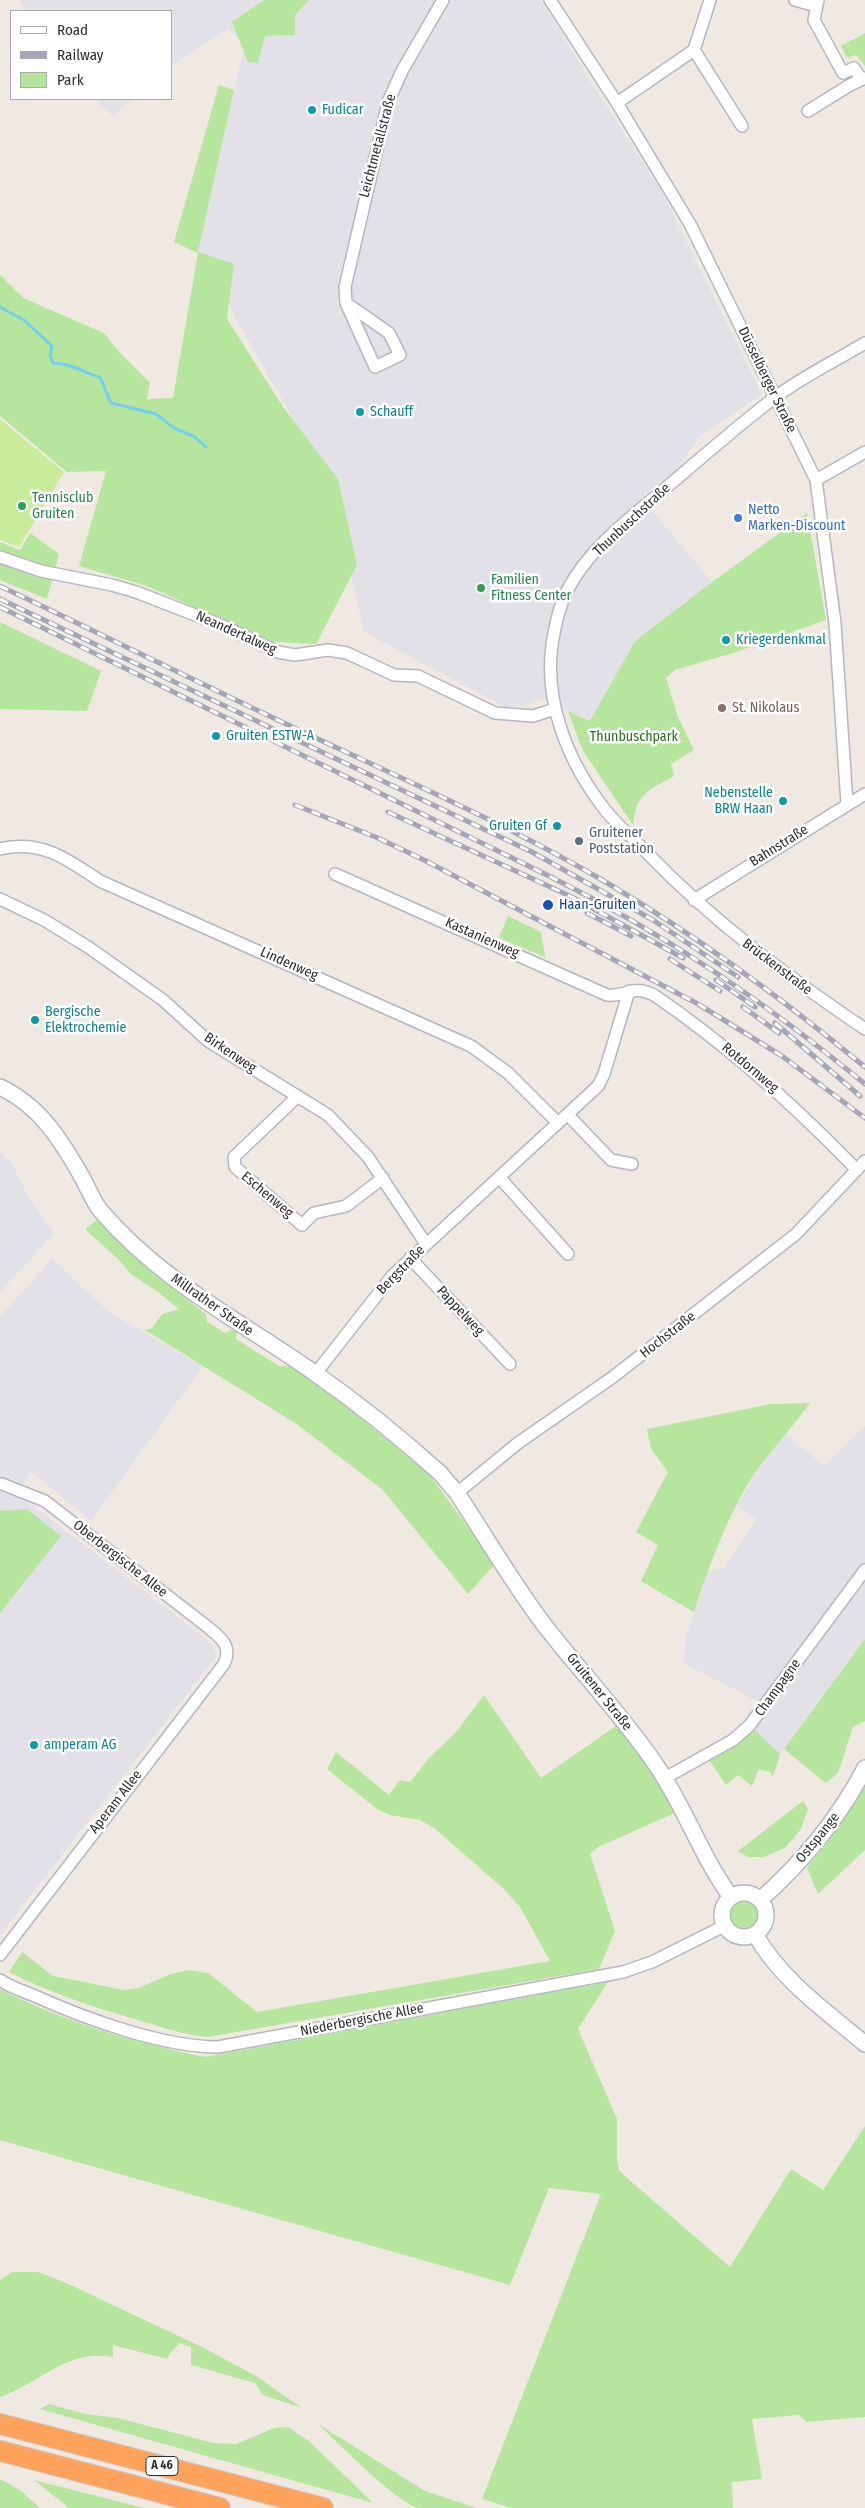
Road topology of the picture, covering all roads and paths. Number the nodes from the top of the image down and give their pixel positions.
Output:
1 (442, 0) edge
2 (550, 0) edge
3 (710, 0) edge
4 (795, 0) edge
5 (817, 3) edge
6 (694, 50) junction
7 (843, 73) junction
8 (863, 79) edge
9 (850, 85) junction
10 (617, 103) junction
11 (808, 111) dead end
12 (742, 126) dead end
13 (346, 303) junction
14 (865, 343) edge
15 (775, 398) junction
16 (865, 452) edge
17 (816, 480) junction
18 (0, 557) edge
19 (555, 709) junction
20 (865, 794) edge
21 (847, 804) junction
22 (0, 849) edge
23 (335, 874) dead end
24 (0, 899) edge
25 (694, 900) junction
26 (629, 991) junction
27 (865, 1029) edge
28 (0, 1087) edge
29 (298, 1096) junction
30 (568, 1115) junction
31 (558, 1124) junction
32 (632, 1164) dead end
33 (862, 1164) edge
34 (499, 1176) junction
35 (383, 1178) junction
36 (426, 1244) junction
37 (568, 1254) dead end
38 (410, 1258) junction
39 (510, 1364) dead end
40 (316, 1373) junction
41 (2, 1484) dead end
42 (457, 1493) junction
43 (865, 1570) edge
44 (228, 1648) joint
45 (865, 1768) edge
46 (666, 1778) junction
47 (730, 1897) junction
48 (760, 1900) junction
49 (724, 1926) junction
50 (755, 1934) junction
51 (0, 1955) edge
52 (0, 1980) edge
53 (865, 2044) edge
54 (0, 2424) edge
55 (0, 2451) edge
56 (220, 2508) edge
57 (323, 2508) edge

1 - 13 street, Leichtmetallstraße
2 - 10 street, Düsselberger Straße
3 - 6 street
4 - 5 street
5 - 7 street
6 - 10 street
6 - 12 street
7 - 8 street
7 - 9 street
8 - 9 street
9 - 11 street
10 - 15 street, Düsselberger Straße
13 - 13 street, Leichtmetallstraße
14 - 15 street, Thunbuschstraße
15 - 17 street, Düsselberger Straße
15 - 19 street, Thunbuschstraße
16 - 17 street
17 - 21 street, Düsselberger Straße
18 - 19 street, Neandertalweg
19 - 25 street, Thunbuschstraße
20 - 21 street, Bahnstraße
21 - 25 street, Bahnstraße
22 - 31 street, Lindenweg
23 - 26 street, Kastanienweg
24 - 29 street, Birkenweg
25 - 27 street, Brückenstraße
26 - 30 street, Bergstraße
26 - 33 street, Rotdornweg
28 - 40 main road, Millrather Straße
29 - 35 street, Birkenweg
29 - 35 street, Eschenweg
30 - 31 street, Bergstraße
30 - 32 street
31 - 34 street, Bergstraße
33 - 42 street, Hochstraße
34 - 36 street, Bergstraße
34 - 37 street
35 - 36 street, Birkenweg
36 - 38 street, Bergstraße
38 - 39 street, Pappelweg
38 - 40 street, Bergstraße
40 - 42 main road, Millrather Straße
41 - 44 street, Oberbergische Allee
42 - 46 main road, Gruitener Straße
43 - 46 street, Champagne
44 - 51 street, Aperam Allee
45 - 48 main road, Ostspange
46 - 47 main road, Gruitener Straße
47 - 48 main road
47 - 49 main road
48 - 50 main road
49 - 50 main road
49 - 52 street, Niederbergische Allee
50 - 53 main road
54 - 57 highway, A 46
55 - 56 highway, A 46

